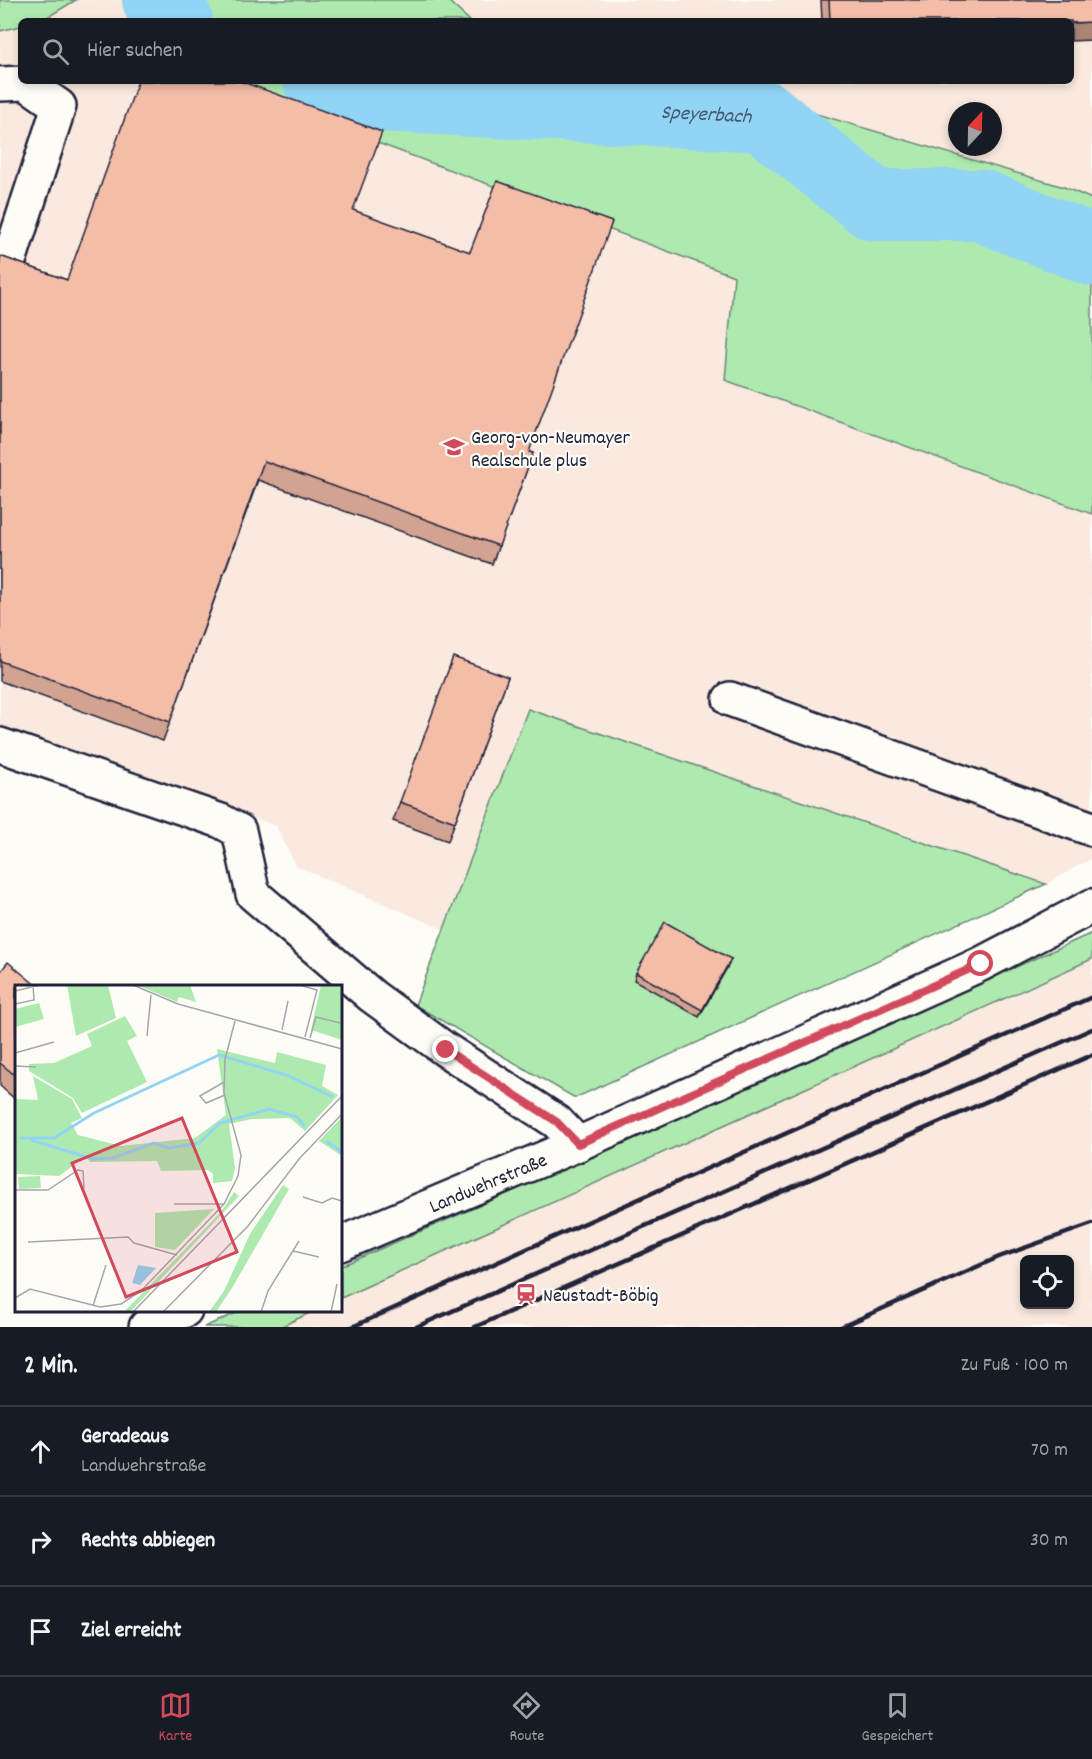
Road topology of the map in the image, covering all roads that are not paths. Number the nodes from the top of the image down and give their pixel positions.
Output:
1 (18, 83) edge
2 (0, 84) edge
3 (27, 84) edge
4 (9, 261) edge
5 (730, 699) dead end
6 (0, 745) edge
7 (1092, 829) edge
8 (1092, 906) edge
9 (578, 1144) junction
10 (342, 1243) edge
11 (183, 1312) edge
12 (146, 1327) edge

1 - 2 street
3 - 4 street
5 - 7 street
6 - 9 street
8 - 9 street, Landwehrstraße
9 - 10 street, Landwehrstraße
11 - 12 street

